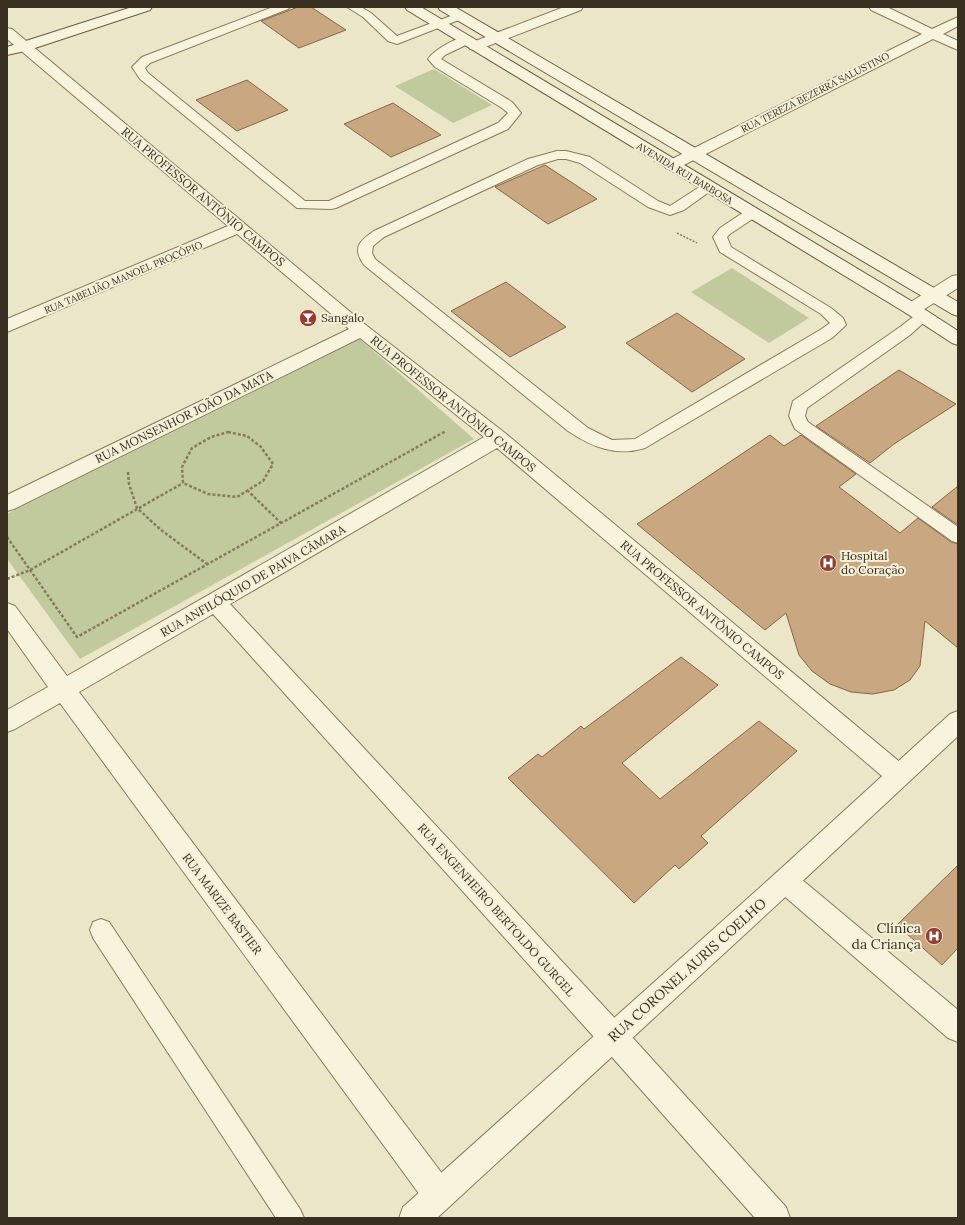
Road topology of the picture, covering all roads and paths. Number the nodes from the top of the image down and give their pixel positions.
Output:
1 (118, 7) edge
2 (145, 7) edge
3 (284, 7) edge
4 (353, 7) edge
5 (412, 7) edge
6 (445, 7) edge
7 (576, 7) edge
8 (876, 7) edge
9 (460, 16) junction
10 (958, 20) edge
11 (439, 24) junction
12 (930, 33) junction
13 (497, 38) junction
14 (14, 41) edge
15 (470, 43) junction
16 (958, 46) edge
17 (7, 51) edge
18 (694, 155) junction
19 (672, 165) junction
20 (709, 187) junction
21 (658, 206) junction
22 (752, 213) junction
23 (240, 227) junction
24 (725, 249) junction
25 (958, 280) edge
26 (934, 295) junction
27 (958, 310) edge
28 (917, 312) junction
29 (7, 326) edge
30 (361, 330) junction
31 (958, 339) edge
32 (450, 429) dead end
33 (498, 438) junction
34 (128, 470) dead end
35 (182, 484) junction
36 (247, 490) junction
37 (7, 504) edge
38 (137, 508) junction
39 (281, 523) junction
40 (958, 536) edge
41 (7, 537) edge
42 (207, 564) junction
43 (30, 570) junction
44 (7, 579) edge
45 (216, 603) junction
46 (7, 612) edge
47 (63, 689) junction
48 (958, 721) edge
49 (7, 722) edge
50 (898, 775) junction
51 (785, 881) junction
52 (101, 930) dead end
53 (958, 1028) edge
54 (613, 1038) junction
55 (439, 1195) junction
56 (291, 1218) edge
57 (414, 1218) edge
58 (775, 1218) edge

1 - 14 street
2 - 14 street
3 - 15 lane
4 - 11 lane
5 - 11 street, AVENIDA RUI BARBOSA
6 - 9 street, AVENIDA RUI BARBOSA
7 - 13 street
8 - 12 street
9 - 11 lane
9 - 13 street, AVENIDA RUI BARBOSA
10 - 12 street, RUA TEREZA BEZERRA SALUSTINO
11 - 15 street, AVENIDA RUI BARBOSA
12 - 16 street
12 - 18 street, RUA TEREZA BEZERRA SALUSTINO
13 - 15 street
13 - 18 street, AVENIDA RUI BARBOSA
14 - 17 street
14 - 23 street, RUA PROFESSOR ANTÔNIO CAMPOS
15 - 19 street, AVENIDA RUI BARBOSA
18 - 19 street, RUA TEREZA BEZERRA SALUSTINO
18 - 26 street, AVENIDA RUI BARBOSA
19 - 20 street, AVENIDA RUI BARBOSA
20 - 21 lane
20 - 22 street, AVENIDA RUI BARBOSA
21 - 24 path
21 - 24 lane
22 - 24 lane
22 - 28 street, AVENIDA RUI BARBOSA
23 - 29 street, RUA TABELIÃO MANOEL PROCÓPIO
23 - 30 street, RUA PROFESSOR ANTÔNIO CAMPOS
25 - 26 street
26 - 27 street, AVENIDA RUI BARBOSA
26 - 28 street
28 - 31 street, AVENIDA RUI BARBOSA
28 - 40 lane
30 - 33 street, RUA PROFESSOR ANTÔNIO CAMPOS
30 - 37 street, RUA MONSENHOR JOÃO DA MATA
32 - 39 path
33 - 45 street, RUA ANFILÓQUIO DE PAIVA CÂMARA
33 - 50 street, RUA PROFESSOR ANTÔNIO CAMPOS
34 - 38 path
35 - 36 path
35 - 36 path
35 - 38 path
36 - 39 path
38 - 42 path
38 - 43 path
39 - 42 path
41 - 43 path
42 - 43 path
43 - 44 path
45 - 47 street, RUA ANFILÓQUIO DE PAIVA CÂMARA
45 - 54 street, RUA ENGENHEIRO BERTOLDO GURGEL
46 - 47 street, RUA MARIZE BASTIER
47 - 49 street, RUA ANFILÓQUIO DE PAIVA CÂMARA
47 - 55 street, RUA MARIZE BASTIER
48 - 50 street, RUA CORONEL AURIS COELHO
50 - 51 street, RUA CORONEL AURIS COELHO
51 - 53 street
51 - 54 street, RUA CORONEL AURIS COELHO
52 - 56 lane
54 - 55 street, RUA CORONEL AURIS COELHO
54 - 58 street, RUA ENGENHEIRO BERTOLDO GURGEL
55 - 57 street, RUA CORONEL AURIS COELHO

